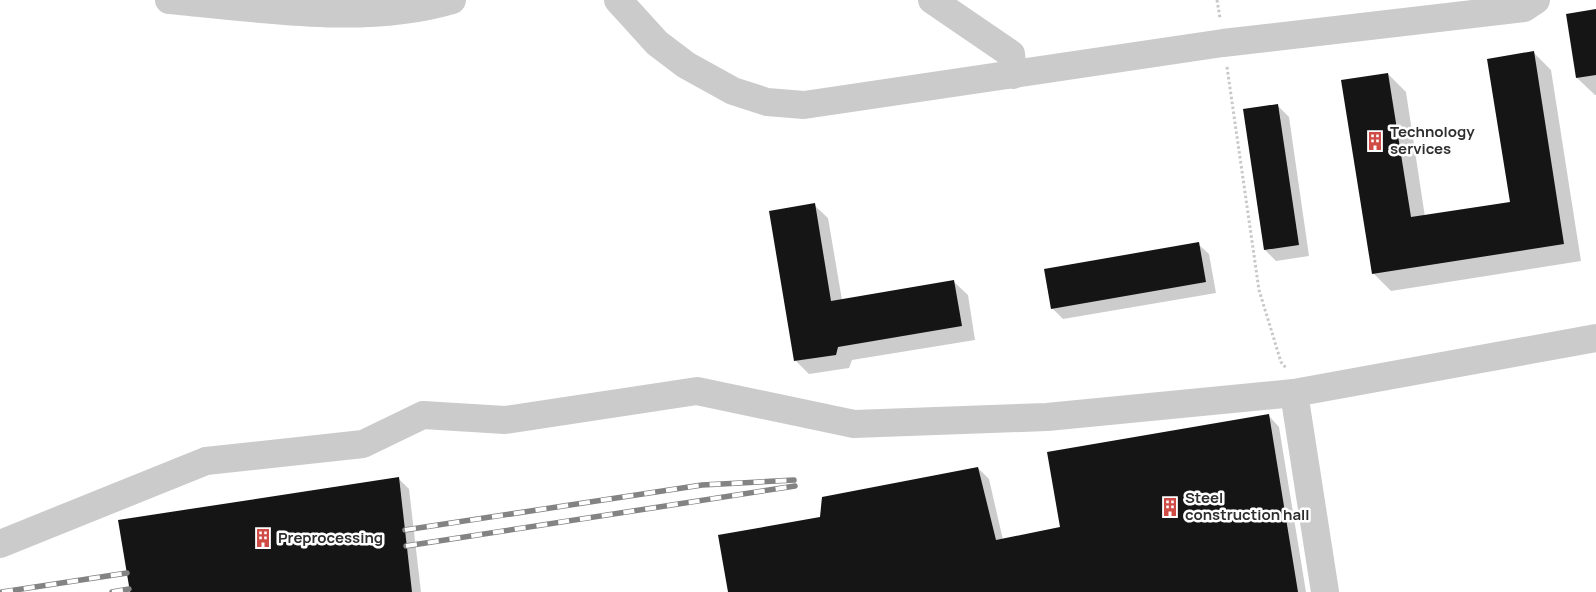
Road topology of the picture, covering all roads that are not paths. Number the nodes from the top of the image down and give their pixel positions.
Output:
1 (169, 0) edge
2 (452, 0) edge
3 (618, 0) edge
4 (932, 0) edge
5 (1536, 0) edge
6 (1013, 75) junction
7 (1596, 338) edge
8 (1297, 392) junction
9 (0, 544) edge
10 (1325, 592) edge

1 - 2 street
3 - 6 street
4 - 6 street
5 - 6 street
7 - 8 street
8 - 9 street
8 - 10 street

